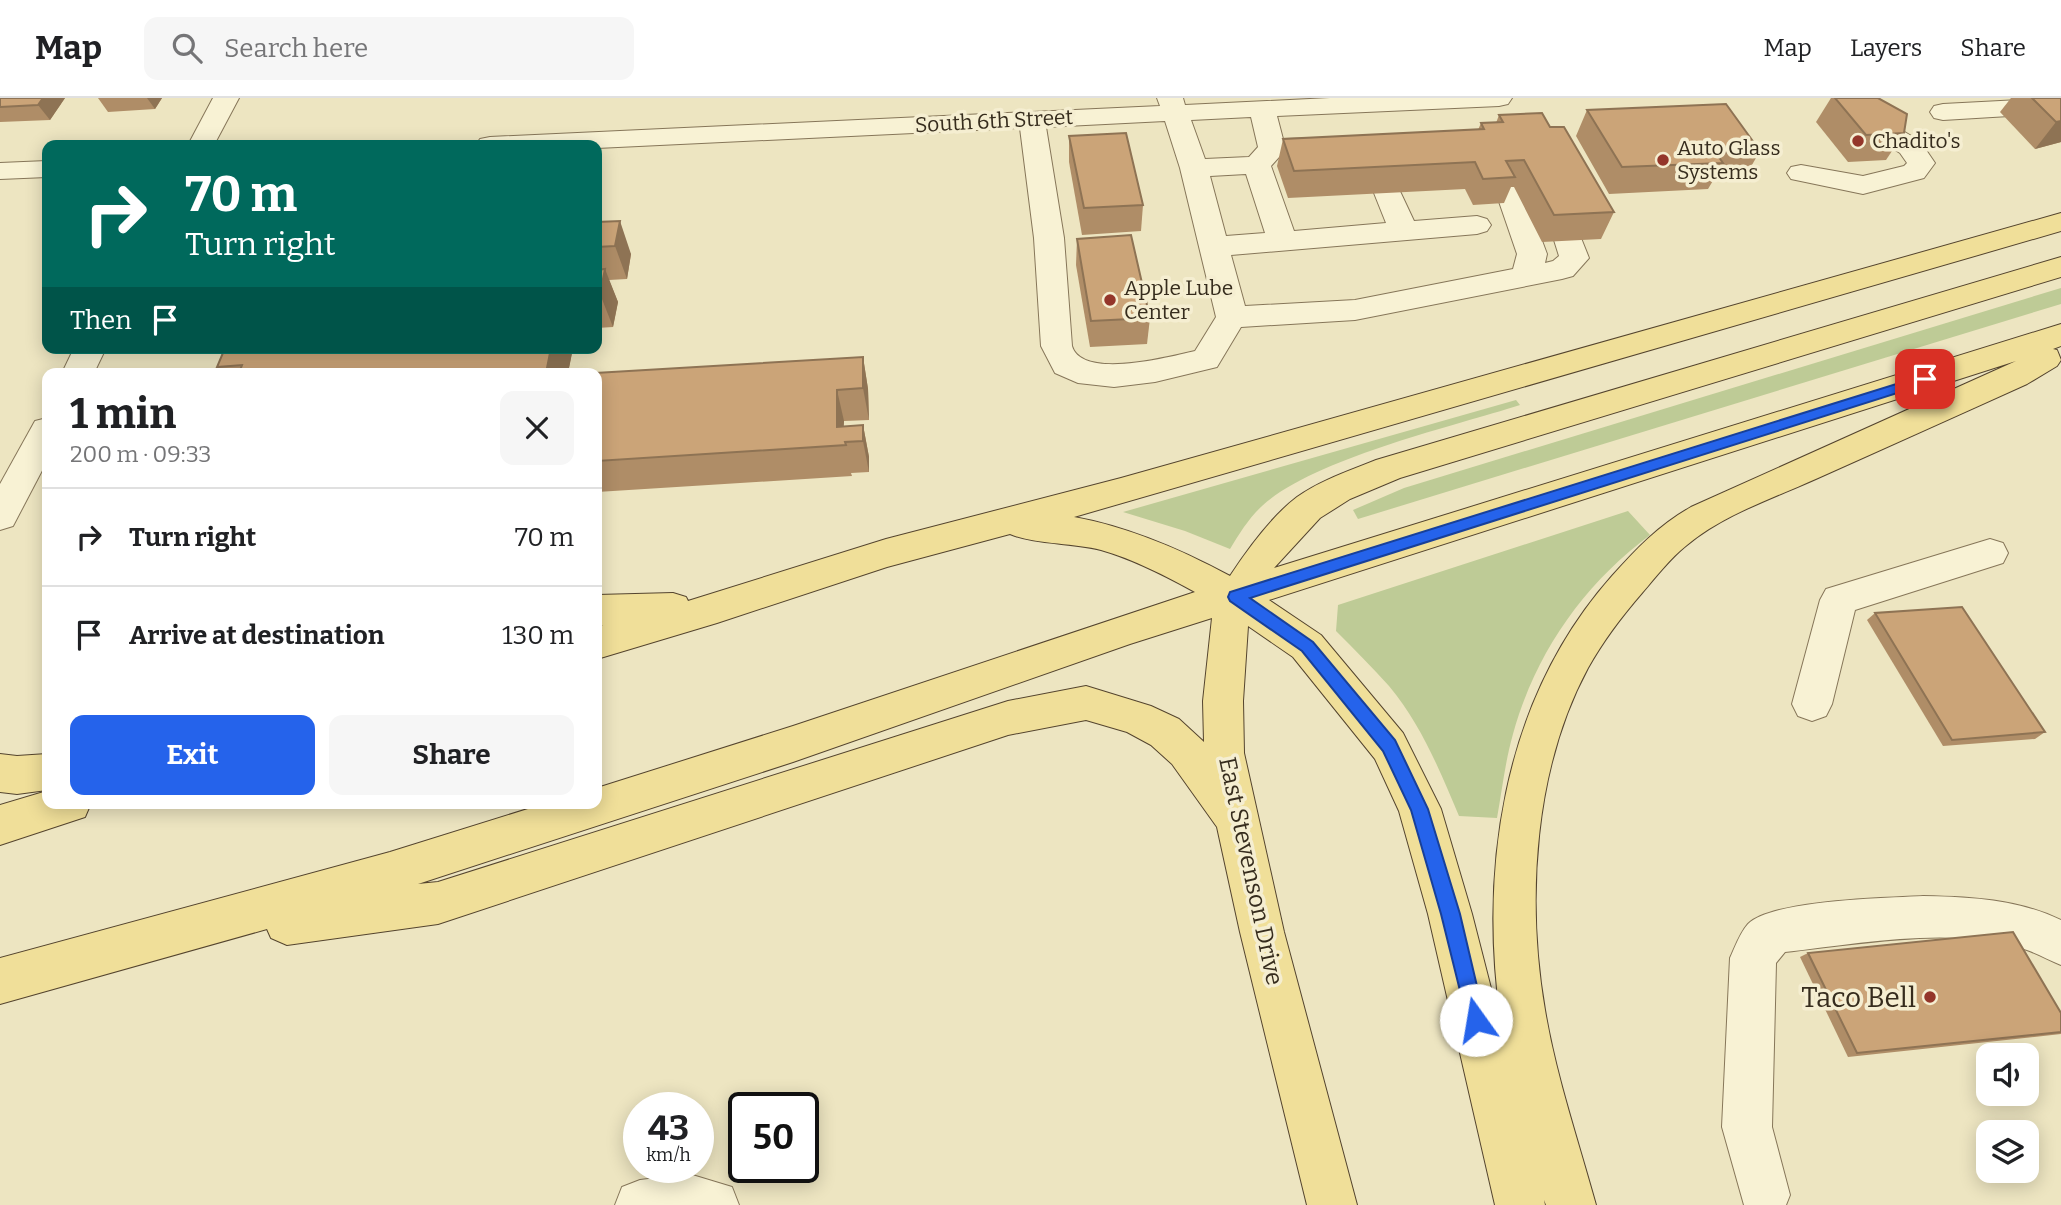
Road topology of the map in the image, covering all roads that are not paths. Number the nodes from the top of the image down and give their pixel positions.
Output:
1 (226, 98) edge
2 (1848, 98) edge
3 (1487, 99) edge
4 (2061, 105) edge
5 (1172, 106) edge
6 (1262, 110) junction
7 (1943, 112) dead end
8 (1032, 120) junction
9 (1481, 125) edge
10 (204, 140) edge
11 (598, 140) edge
12 (1362, 145) edge
13 (1265, 157) junction
14 (1194, 168) junction
15 (42, 169) edge
16 (0, 171) edge
17 (1801, 173) dead end
18 (1508, 187) edge
19 (1388, 193) edge
20 (2061, 222) edge
21 (1477, 225) dead end
22 (1403, 229) junction
23 (1569, 240) edge
24 (1283, 242) junction
25 (1212, 247) junction
26 (2061, 267) edge
27 (1526, 276) junction
28 (1232, 317) junction
29 (2061, 335) edge
30 (2061, 349) edge
31 (42, 439) edge
32 (0, 516) edge
33 (991, 524) junction
34 (1990, 553) dead end
35 (1236, 597) junction
36 (717, 608) junction
37 (602, 610) edge
38 (602, 642) edge
39 (1812, 704) dead end
40 (0, 772) edge
41 (42, 772) edge
42 (602, 805) edge
43 (51, 809) edge
44 (590, 809) edge
45 (1237, 822) junction
46 (0, 825) edge
47 (156, 940) junction
48 (2061, 943) edge
49 (0, 981) edge
50 (1765, 1195) dead end
51 (640, 1205) edge
52 (714, 1205) edge
53 (1332, 1205) edge
54 (1520, 1205) edge
55 (1571, 1205) edge

1 - 10 street
2 - 17 street
3 - 6 street, South 6th Street
3 - 9 street
4 - 7 street
5 - 6 street, South 6th Street
5 - 8 street, South 6th Street
5 - 14 street
6 - 13 street
8 - 11 street, South 6th Street
8 - 28 street
12 - 13 street
13 - 14 street
13 - 24 street
14 - 25 street
15 - 16 street
18 - 27 street
19 - 22 street
20 - 33 main road
21 - 22 street
22 - 24 street
23 - 27 street
24 - 25 street
25 - 28 street
26 - 35 main road
27 - 28 street
29 - 35 main road
30 - 55 main road
31 - 32 street
33 - 35 main road
33 - 36 main road
34 - 39 street
35 - 42 main road
35 - 45 main road, East Stevenson Drive
35 - 54 main road
36 - 37 main road
36 - 38 main road
40 - 41 main road
43 - 46 main road
44 - 47 main road
45 - 47 main road
45 - 53 main road, East Stevenson Drive
47 - 49 main road
48 - 50 street
51 - 52 street

